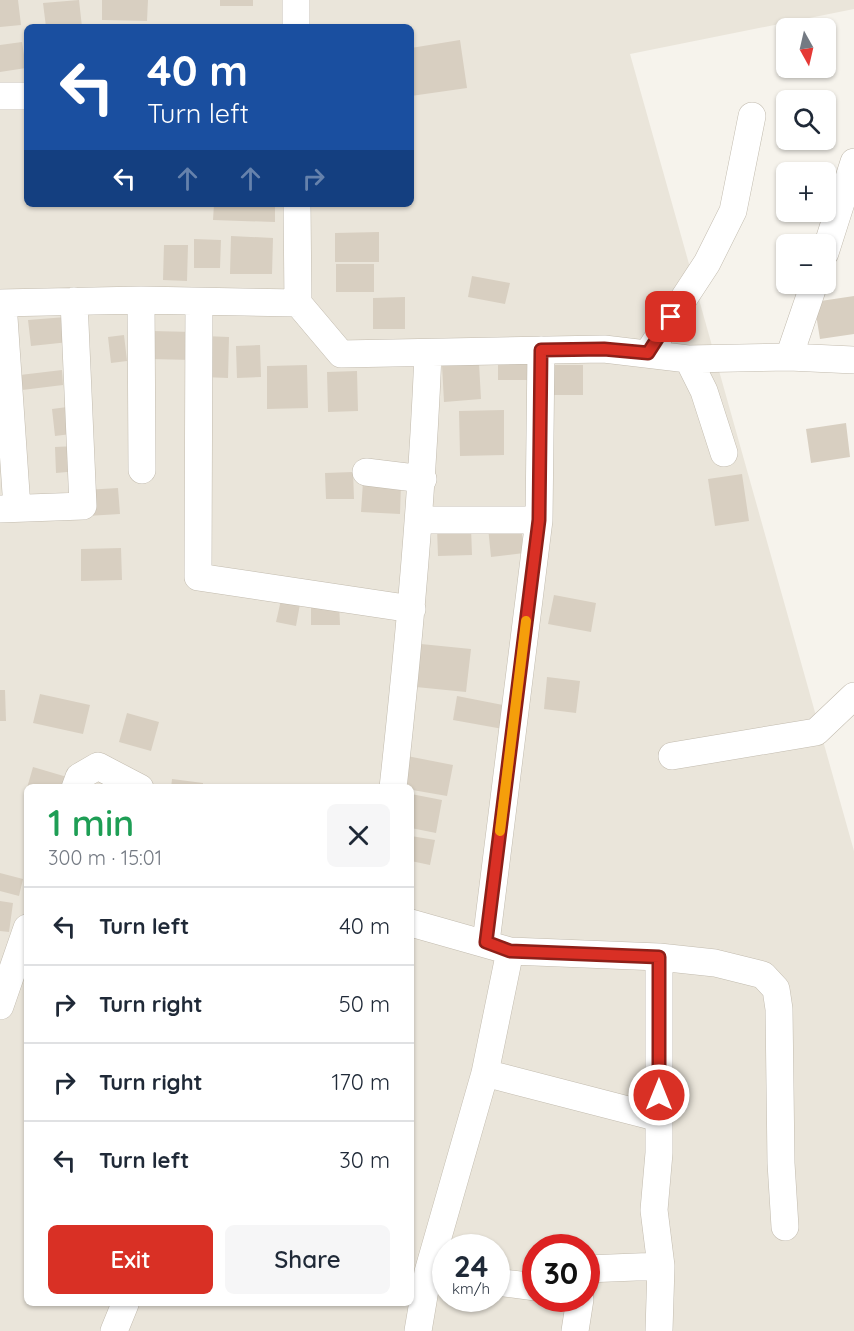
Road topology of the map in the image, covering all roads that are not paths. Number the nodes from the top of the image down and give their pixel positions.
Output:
1 (296, 0) edge
2 (296, 24) edge
3 (0, 96) edge
4 (24, 96) edge
5 (752, 116) dead end
6 (854, 162) edge
7 (297, 207) edge
8 (831, 234) edge
9 (811, 294) edge
10 (141, 300) junction
11 (74, 301) junction
12 (199, 302) junction
13 (1, 303) edge
14 (298, 303) junction
15 (541, 350) junction
16 (648, 353) junction
17 (428, 354) junction
18 (789, 357) junction
19 (688, 359) junction
20 (854, 360) edge
21 (724, 453) dead end
22 (142, 470) dead end
23 (366, 472) dead end
24 (423, 479) junction
25 (9, 509) edge
26 (419, 520) junction
27 (539, 520) junction
28 (412, 609) junction
29 (854, 696) edge
30 (672, 756) dead end
31 (76, 784) edge
32 (132, 784) edge
33 (393, 784) edge
34 (414, 925) edge
35 (24, 937) edge
36 (498, 947) junction
37 (659, 957) junction
38 (0, 1006) edge
39 (485, 1073) junction
40 (658, 1118) junction
41 (785, 1227) dead end
42 (447, 1234) edge
43 (662, 1266) junction
44 (600, 1268) edge
45 (432, 1289) edge
46 (124, 1306) edge
47 (578, 1312) edge
48 (114, 1331) edge
49 (418, 1331) edge
50 (575, 1331) edge
51 (659, 1331) edge

1 - 2 street
3 - 4 street
5 - 16 street
6 - 8 street
7 - 14 street
9 - 18 street
10 - 11 street
10 - 12 street
10 - 22 street
11 - 13 street
11 - 25 street
12 - 14 street
12 - 28 street
13 - 25 street
14 - 17 street
15 - 16 street
15 - 17 street
15 - 27 street
16 - 19 street
17 - 24 street
18 - 19 street
18 - 20 street
19 - 21 street
23 - 24 street
24 - 26 street
26 - 27 street
26 - 28 street
27 - 36 street
28 - 33 street
29 - 30 street
31 - 32 street
34 - 36 street
35 - 38 street
36 - 37 street
36 - 39 street
37 - 40 street
37 - 41 street
39 - 40 street
39 - 42 street
40 - 43 street
43 - 44 street
43 - 51 street
45 - 49 street
46 - 48 street
47 - 50 street

